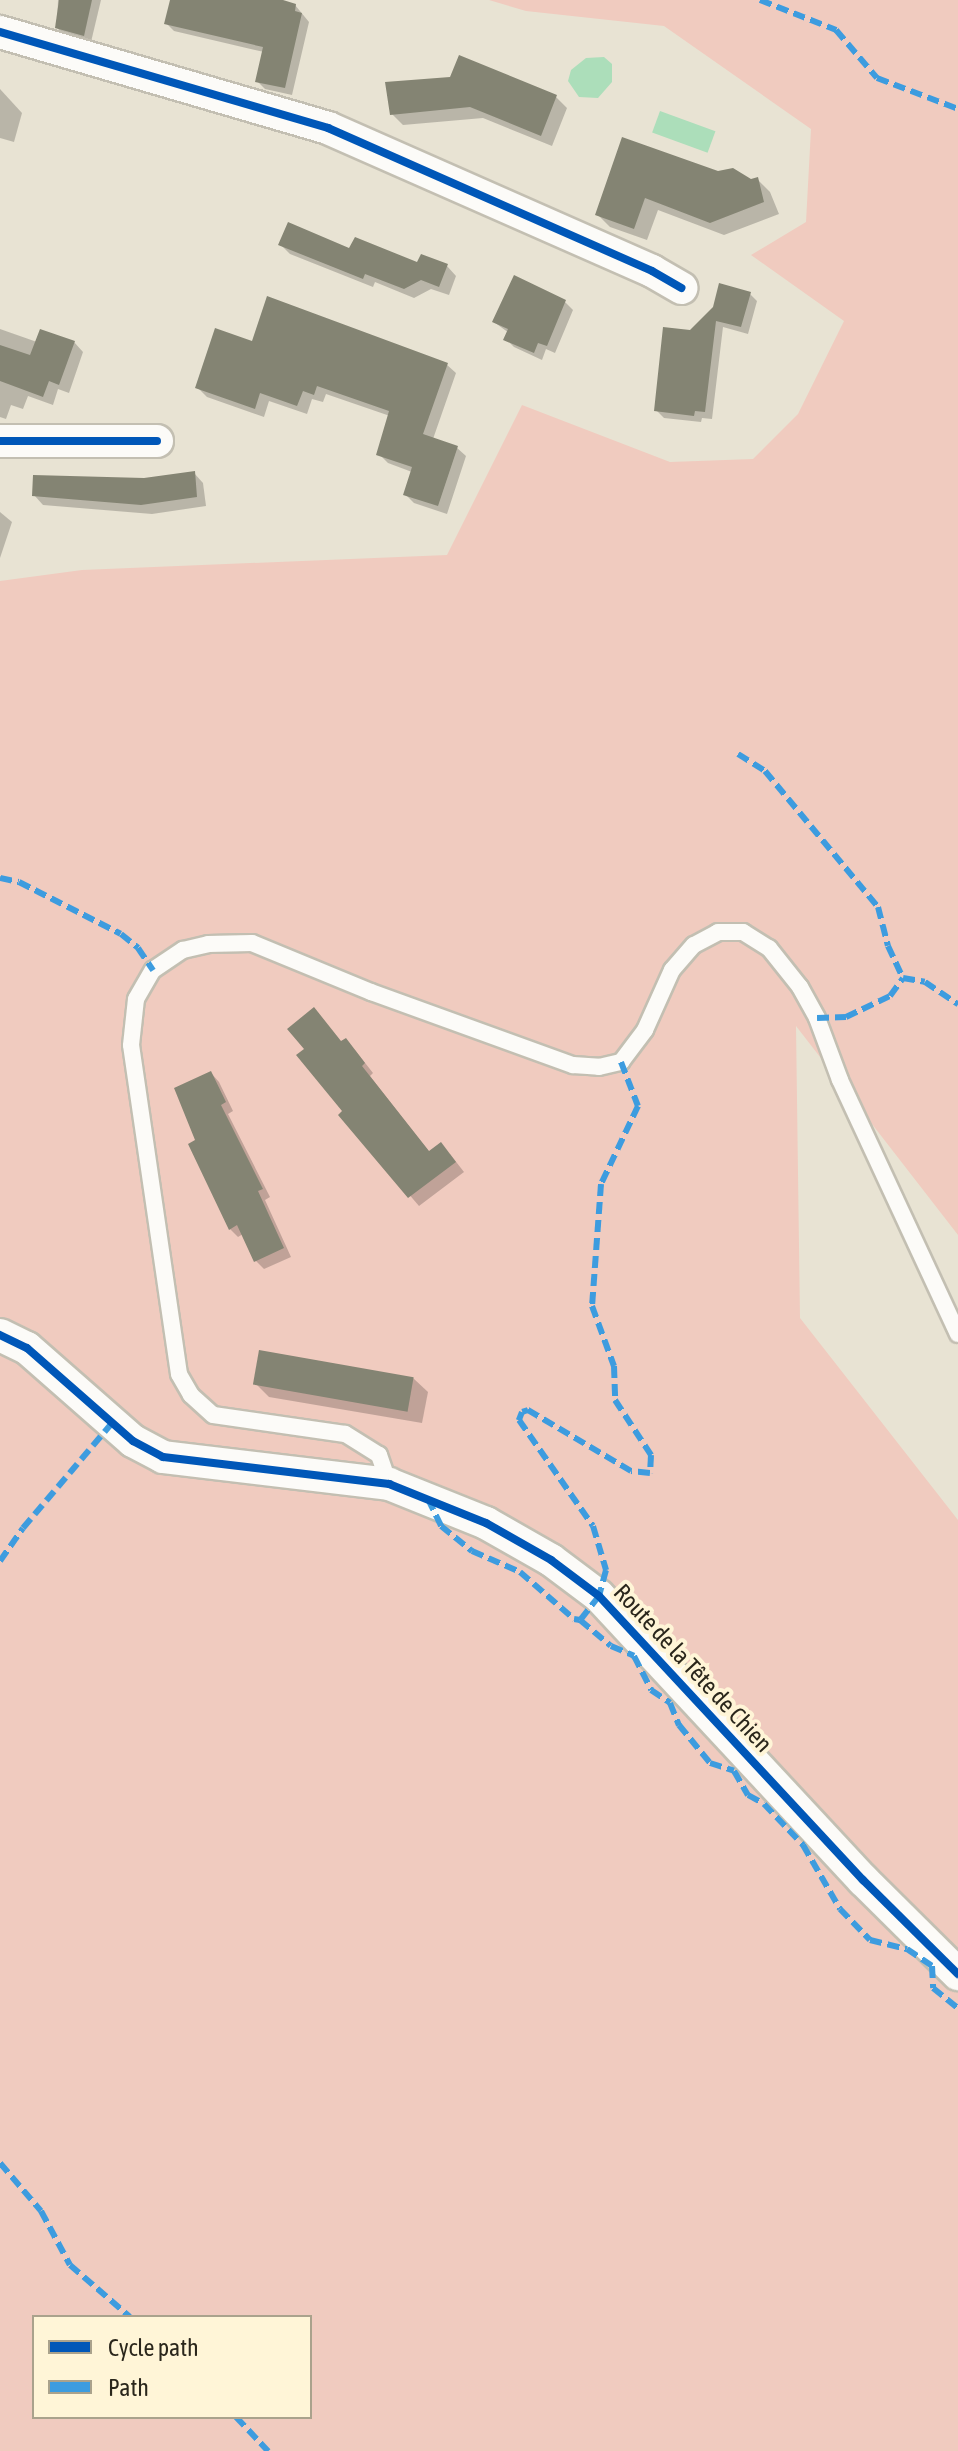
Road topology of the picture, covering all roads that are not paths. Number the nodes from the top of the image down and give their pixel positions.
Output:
1 (0, 32) edge
2 (682, 288) dead end
3 (0, 441) edge
4 (157, 441) dead end
5 (958, 1334) edge
6 (0, 1335) edge
7 (389, 1484) junction
8 (958, 1974) edge

1 - 2 street
3 - 4 street
5 - 7 lane
6 - 7 street, Route de la Tête de Chien
7 - 8 street, Route de la Tête de Chien

